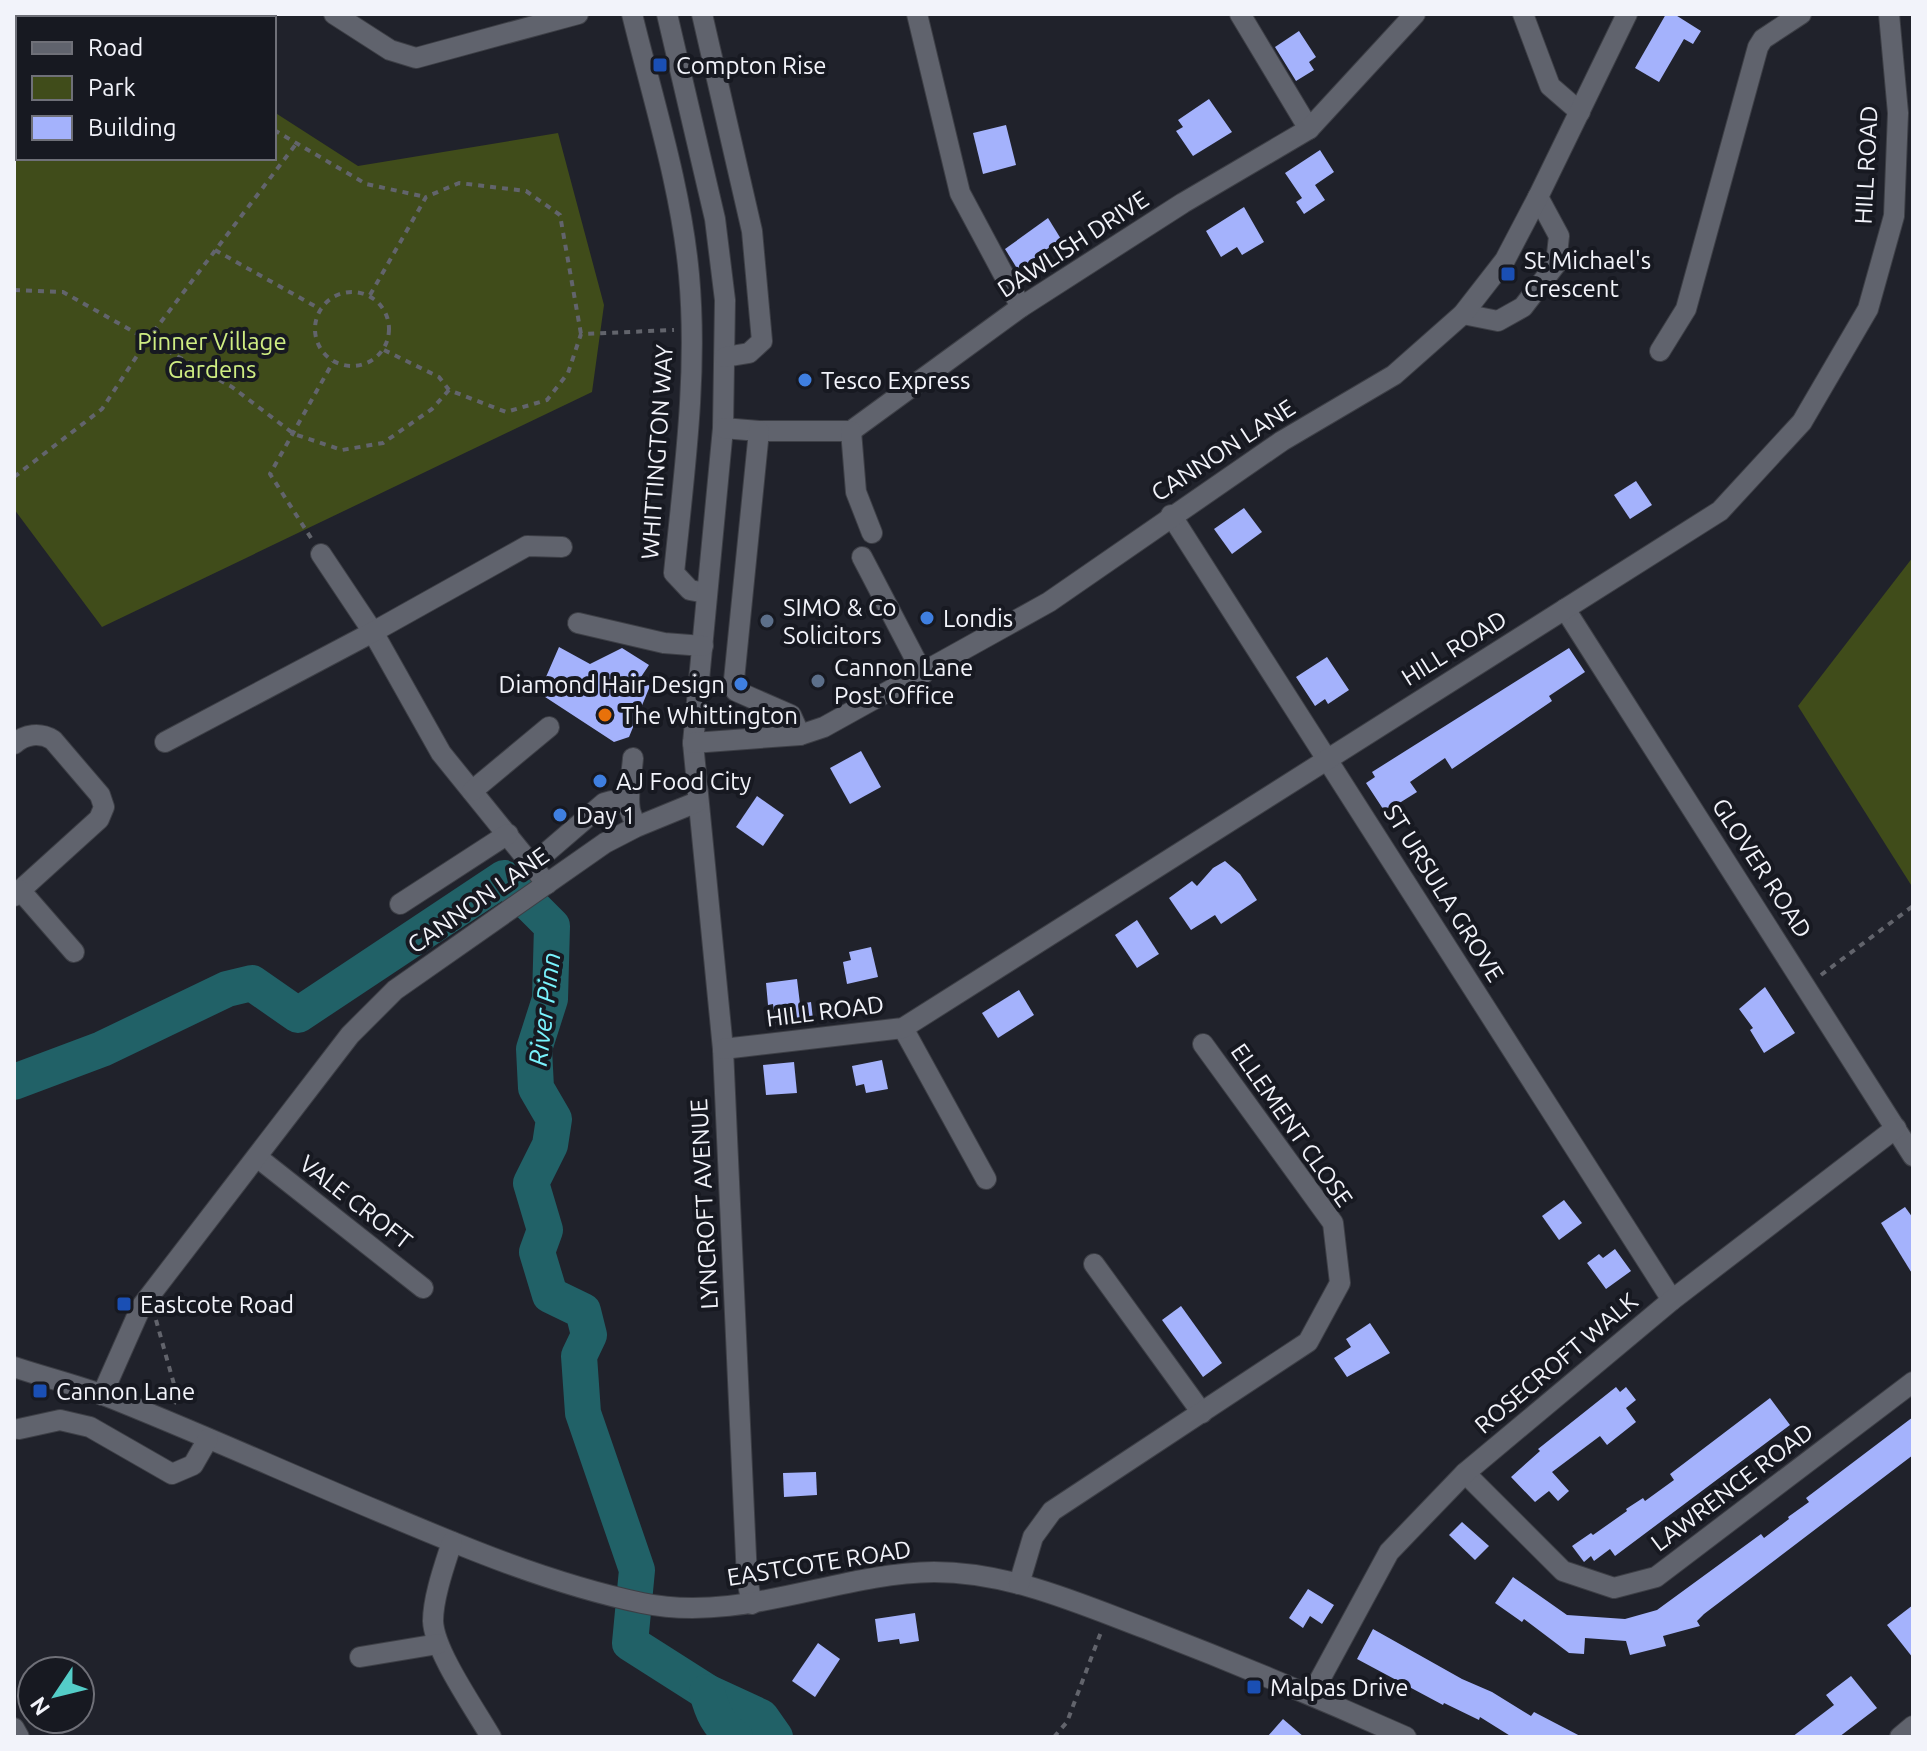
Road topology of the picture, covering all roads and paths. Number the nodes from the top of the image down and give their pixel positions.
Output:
1 (334, 14) edge
2 (578, 14) edge
3 (632, 14) edge
4 (667, 14) edge
5 (702, 14) edge
6 (917, 14) edge
7 (1240, 14) edge
8 (1415, 14) edge
9 (1523, 14) edge
10 (1627, 14) edge
11 (1801, 14) edge
12 (1889, 14) edge
13 (1580, 112) junction
14 (1309, 129) junction
15 (276, 131) edge
16 (296, 144) junction
17 (426, 197) junction
18 (1538, 197) junction
19 (215, 250) junction
20 (14, 290) edge
21 (370, 295) junction
22 (1021, 307) junction
23 (320, 309) junction
24 (1463, 314) junction
25 (693, 330) junction
26 (581, 334) junction
27 (148, 339) junction
28 (384, 350) junction
29 (1660, 351) dead end
30 (725, 357) junction
31 (333, 362) junction
32 (449, 390) junction
33 (723, 428) junction
34 (759, 431) junction
35 (851, 431) junction
36 (294, 434) junction
37 (14, 477) edge
38 (1171, 515) junction
39 (872, 533) dead end
40 (562, 547) dead end
41 (321, 554) joint
42 (862, 557) dead end
43 (706, 593) junction
44 (1565, 609) junction
45 (578, 623) dead end
46 (373, 632) junction
47 (703, 646) junction
48 (923, 674) junction
49 (549, 727) dead end
50 (800, 735) junction
51 (17, 741) edge
52 (165, 742) dead end
53 (693, 743) junction
54 (633, 758) dead end
55 (1327, 759) junction
56 (472, 791) junction
57 (697, 802) junction
58 (627, 806) junction
59 (636, 827) junction
60 (508, 834) junction
61 (533, 864) junction
62 (541, 888) junction
63 (17, 893) edge
64 (400, 904) dead end
65 (1913, 906) edge
66 (74, 952) dead end
67 (1806, 986) junction
68 (903, 1028) junction
69 (1203, 1044) dead end
70 (723, 1049) junction
71 (1896, 1128) junction
72 (1913, 1156) edge
73 (257, 1157) junction
74 (986, 1179) dead end
75 (1094, 1264) dead end
76 (423, 1288) dead end
77 (149, 1297) junction
78 (1672, 1300) junction
79 (14, 1367) edge
80 (1913, 1382) edge
81 (102, 1395) junction
82 (173, 1406) dead end
83 (1202, 1413) junction
84 (19, 1429) dead end
85 (208, 1439) junction
86 (1465, 1473) junction
87 (452, 1542) junction
88 (1019, 1584) junction
89 (752, 1604) junction
90 (1107, 1614) junction
91 (438, 1644) junction
92 (360, 1657) dead end
93 (1312, 1694) junction
94 (1913, 1726) edge
95 (14, 1728) edge
96 (1369, 1730) edge
97 (482, 1734) edge
98 (19, 1737) edge
99 (1054, 1737) edge
100 (1406, 1737) edge
101 (1900, 1737) edge

1 - 2 street
3 - 25 street, WHITTINGTON WAY
4 - 30 street
5 - 30 street
6 - 22 street
7 - 14 street
8 - 14 street, DAWLISH DRIVE
9 - 13 street
10 - 13 street, CANNON LANE
11 - 29 street
12 - 44 street, HILL ROAD
13 - 18 street, CANNON LANE
14 - 22 street, DAWLISH DRIVE
15 - 16 path
16 - 17 path
16 - 19 path
17 - 21 path
17 - 26 path
18 - 24 street, CANNON LANE
18 - 24 street
19 - 23 path
19 - 27 path
20 - 27 path
21 - 23 path
21 - 28 path
22 - 35 street, DAWLISH DRIVE
23 - 31 path
24 - 38 street, CANNON LANE
25 - 26 path
25 - 43 street, WHITTINGTON WAY
26 - 32 path
27 - 36 path
27 - 37 path
28 - 31 path
28 - 32 path
30 - 33 street
31 - 36 path
32 - 36 path
33 - 34 street
33 - 43 street
34 - 35 street
34 - 50 street
35 - 39 street
36 - 41 path
38 - 48 street, CANNON LANE
38 - 55 street, ST URSULA GROVE
40 - 46 street
41 - 46 street
42 - 48 street
43 - 47 street
44 - 55 street, HILL ROAD
44 - 67 street, GLOVER ROAD
45 - 47 street
46 - 52 street
46 - 56 street
47 - 53 street
48 - 50 street, CANNON LANE
49 - 56 street
50 - 53 street, CANNON LANE
51 - 63 street
53 - 57 street
54 - 58 street
55 - 68 street, HILL ROAD
55 - 78 street, ST URSULA GROVE
56 - 60 street
57 - 59 street, CANNON LANE
57 - 70 street, LYNCROFT AVENUE
58 - 59 street
58 - 61 street
59 - 62 street, CANNON LANE
60 - 61 street
60 - 64 street
61 - 62 street
62 - 73 street, CANNON LANE
63 - 66 street
65 - 67 path
67 - 71 street, GLOVER ROAD
68 - 70 street, HILL ROAD
68 - 74 street
69 - 83 street, ELLEMENT CLOSE
70 - 89 street, LYNCROFT AVENUE
71 - 72 street, GLOVER ROAD
71 - 78 street, ROSECROFT WALK
73 - 76 street, VALE CROFT
73 - 77 street, CANNON LANE
75 - 83 street
77 - 81 street, CANNON LANE
77 - 82 path
78 - 86 street, ROSECROFT WALK
79 - 81 street, EASTCOTE ROAD
80 - 86 street, LAWRENCE ROAD
81 - 85 street, EASTCOTE ROAD
83 - 88 street, ELLEMENT CLOSE
84 - 85 street
85 - 87 street, EASTCOTE ROAD
86 - 93 street, ROSECROFT WALK
87 - 89 street, EASTCOTE ROAD
87 - 91 street
88 - 89 street, EASTCOTE ROAD
88 - 90 street, EASTCOTE ROAD
90 - 93 street, EASTCOTE ROAD
90 - 99 path
91 - 92 street
91 - 97 street
93 - 96 street, EASTCOTE ROAD
94 - 101 street
95 - 98 street
96 - 100 street, EASTCOTE ROAD

